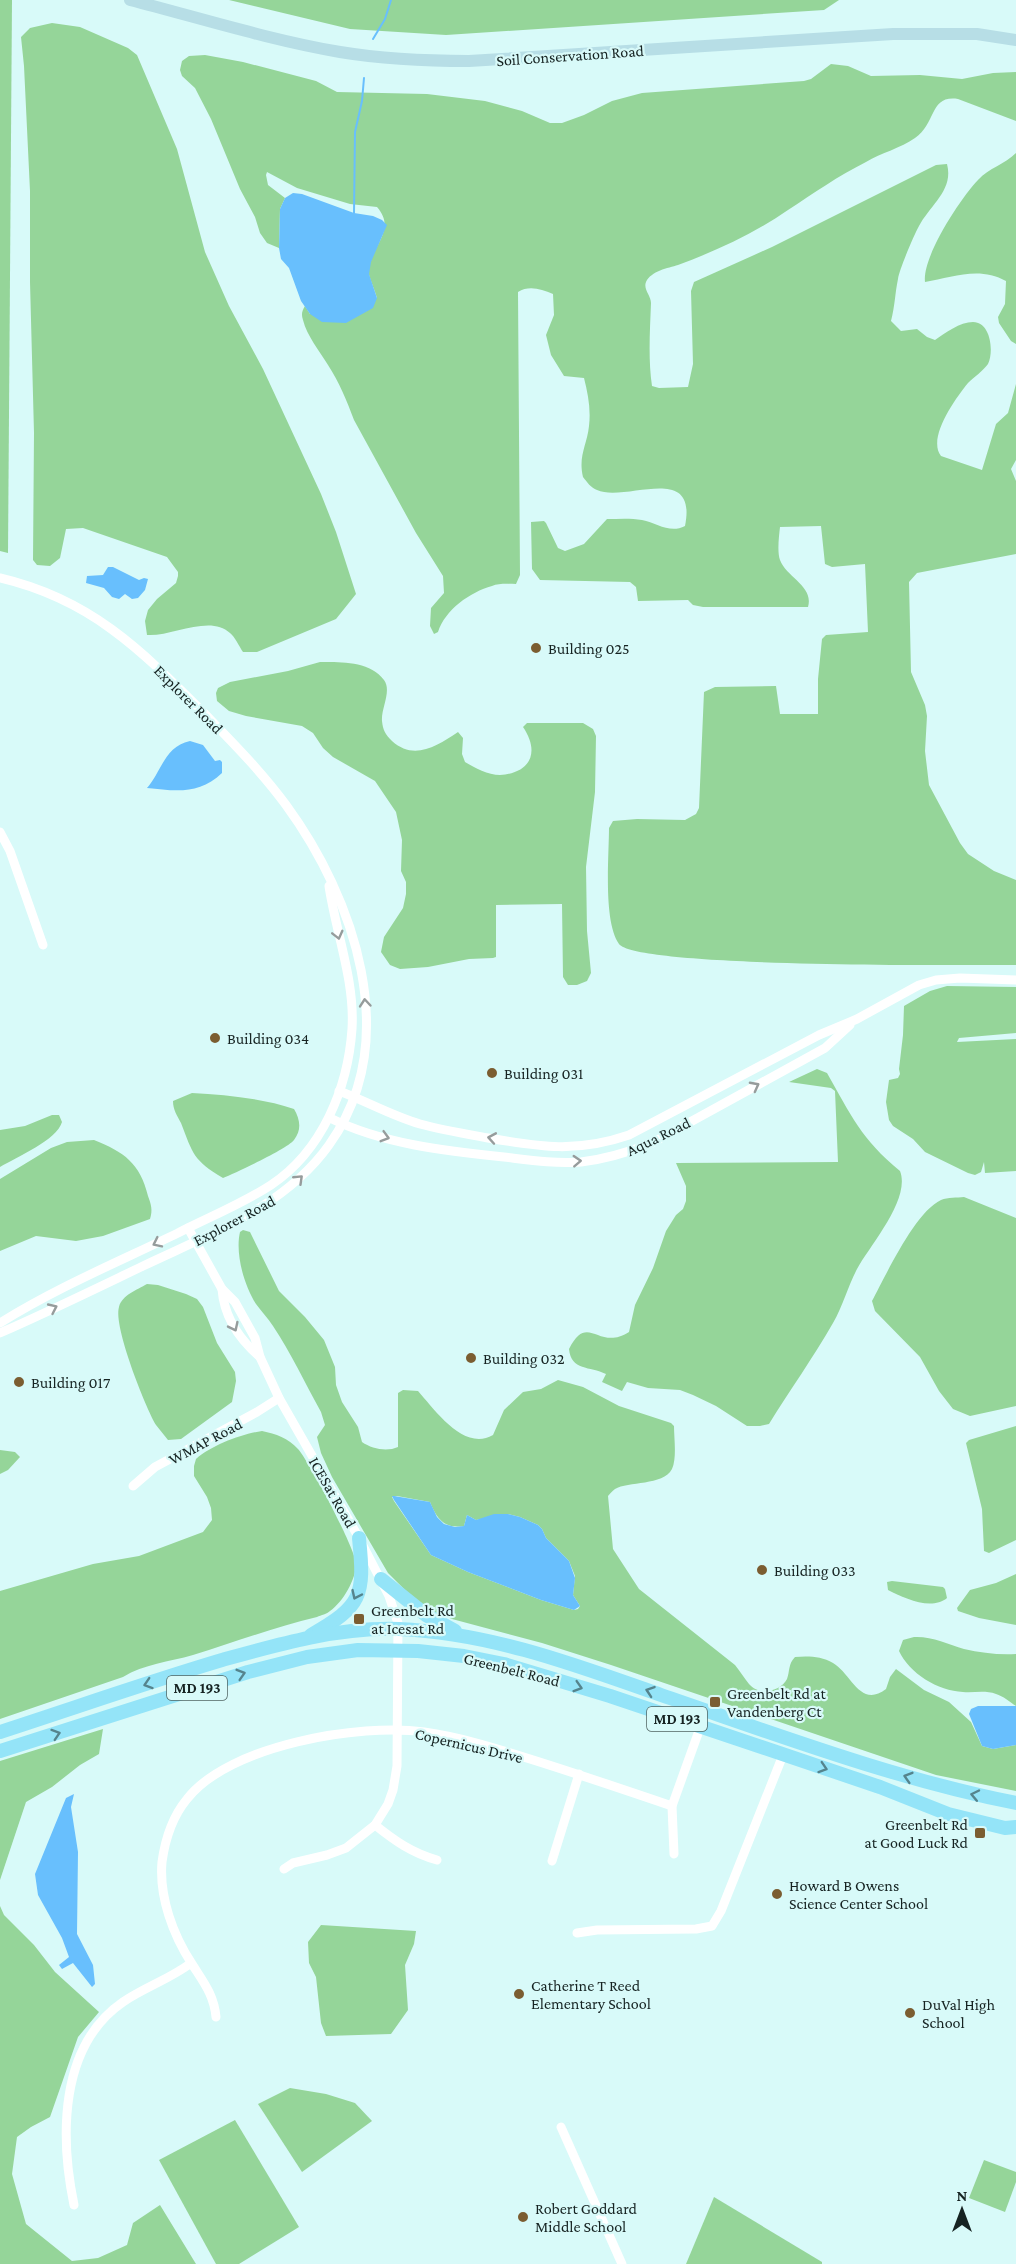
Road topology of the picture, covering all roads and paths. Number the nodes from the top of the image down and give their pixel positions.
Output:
1 (130, 0) edge
2 (1016, 40) edge
3 (0, 578) edge
4 (0, 832) edge
5 (328, 878) junction
6 (43, 945) dead end
7 (1016, 980) edge
8 (856, 1019) junction
9 (339, 1091) junction
10 (353, 1097) junction
11 (330, 1118) junction
12 (342, 1124) junction
13 (188, 1228) junction
14 (194, 1242) junction
15 (0, 1323) edge
16 (0, 1333) edge
17 (279, 1398) junction
18 (133, 1486) dead end
19 (359, 1538) junction
20 (381, 1579) junction
21 (398, 1629) junction
22 (465, 1636) junction
23 (305, 1639) junction
24 (398, 1650) junction
25 (700, 1728) junction
26 (398, 1730) junction
27 (0, 1732) edge
28 (0, 1751) edge
29 (783, 1755) junction
30 (579, 1774) junction
31 (952, 1790) junction
32 (1016, 1802) edge
33 (917, 1803) junction
34 (672, 1806) junction
35 (375, 1825) junction
36 (1016, 1827) edge
37 (674, 1854) dead end
38 (437, 1860) dead end
39 (552, 1861) dead end
40 (284, 1869) dead end
41 (577, 1933) dead end
42 (191, 1963) junction
43 (216, 2017) dead end
44 (561, 2127) dead end
45 (74, 2205) dead end
46 (622, 2264) edge

1 - 2 main road, Soil Conservation Road
3 - 5 street, Explorer Road
4 - 6 street
5 -> 9 street, Explorer Road
10 -> 5 street, Explorer Road
7 - 8 street, Aqua Road
8 -> 10 street, Aqua Road
12 -> 8 street, Aqua Road
9 - 10 street, Aqua Road
9 - 11 street, Explorer Road
10 - 12 street, Explorer Road
11 - 12 street, Aqua Road
11 - 13 street, Explorer Road
14 -> 12 street, Explorer Road
13 - 14 street, ICESat Road
13 -> 15 street, Explorer Road
16 -> 14 street, Explorer Road
14 - 17 street, ICESat Road
17 - 18 street, WMAP Road
17 - 19 street, ICESat Road
19 - 20 street, ICESat Road
19 -> 23 main road
20 - 21 street, ICESat Road
20 - 22 main road
21 - 22 main road, Greenbelt Road / MD 193
21 - 23 main road, Greenbelt Road / MD 193
21 - 24 street, ICESat Road
31 -> 22 main road, Greenbelt Road / MD 193
23 -> 27 main road, Greenbelt Road / MD 193
24 -> 25 main road, Greenbelt Road / MD 193
24 - 26 street, ICESat Road
28 -> 24 main road, Greenbelt Road / MD 193
25 - 29 main road, Greenbelt Road / MD 193
25 - 34 street
26 - 30 street, Copernicus Drive
26 - 35 street, ICESat Road
26 - 42 street, Copernicus Drive
29 -> 33 main road, Greenbelt Road / MD 193
29 - 41 street
30 - 34 street, Copernicus Drive
30 - 39 street
32 -> 31 main road, Greenbelt Road / MD 193
31 - 33 main road
33 - 36 main road, Greenbelt Road / MD 193
34 - 37 street
35 - 38 street
35 - 40 street
42 - 43 street, Copernicus Drive
42 - 45 street
44 - 46 street

